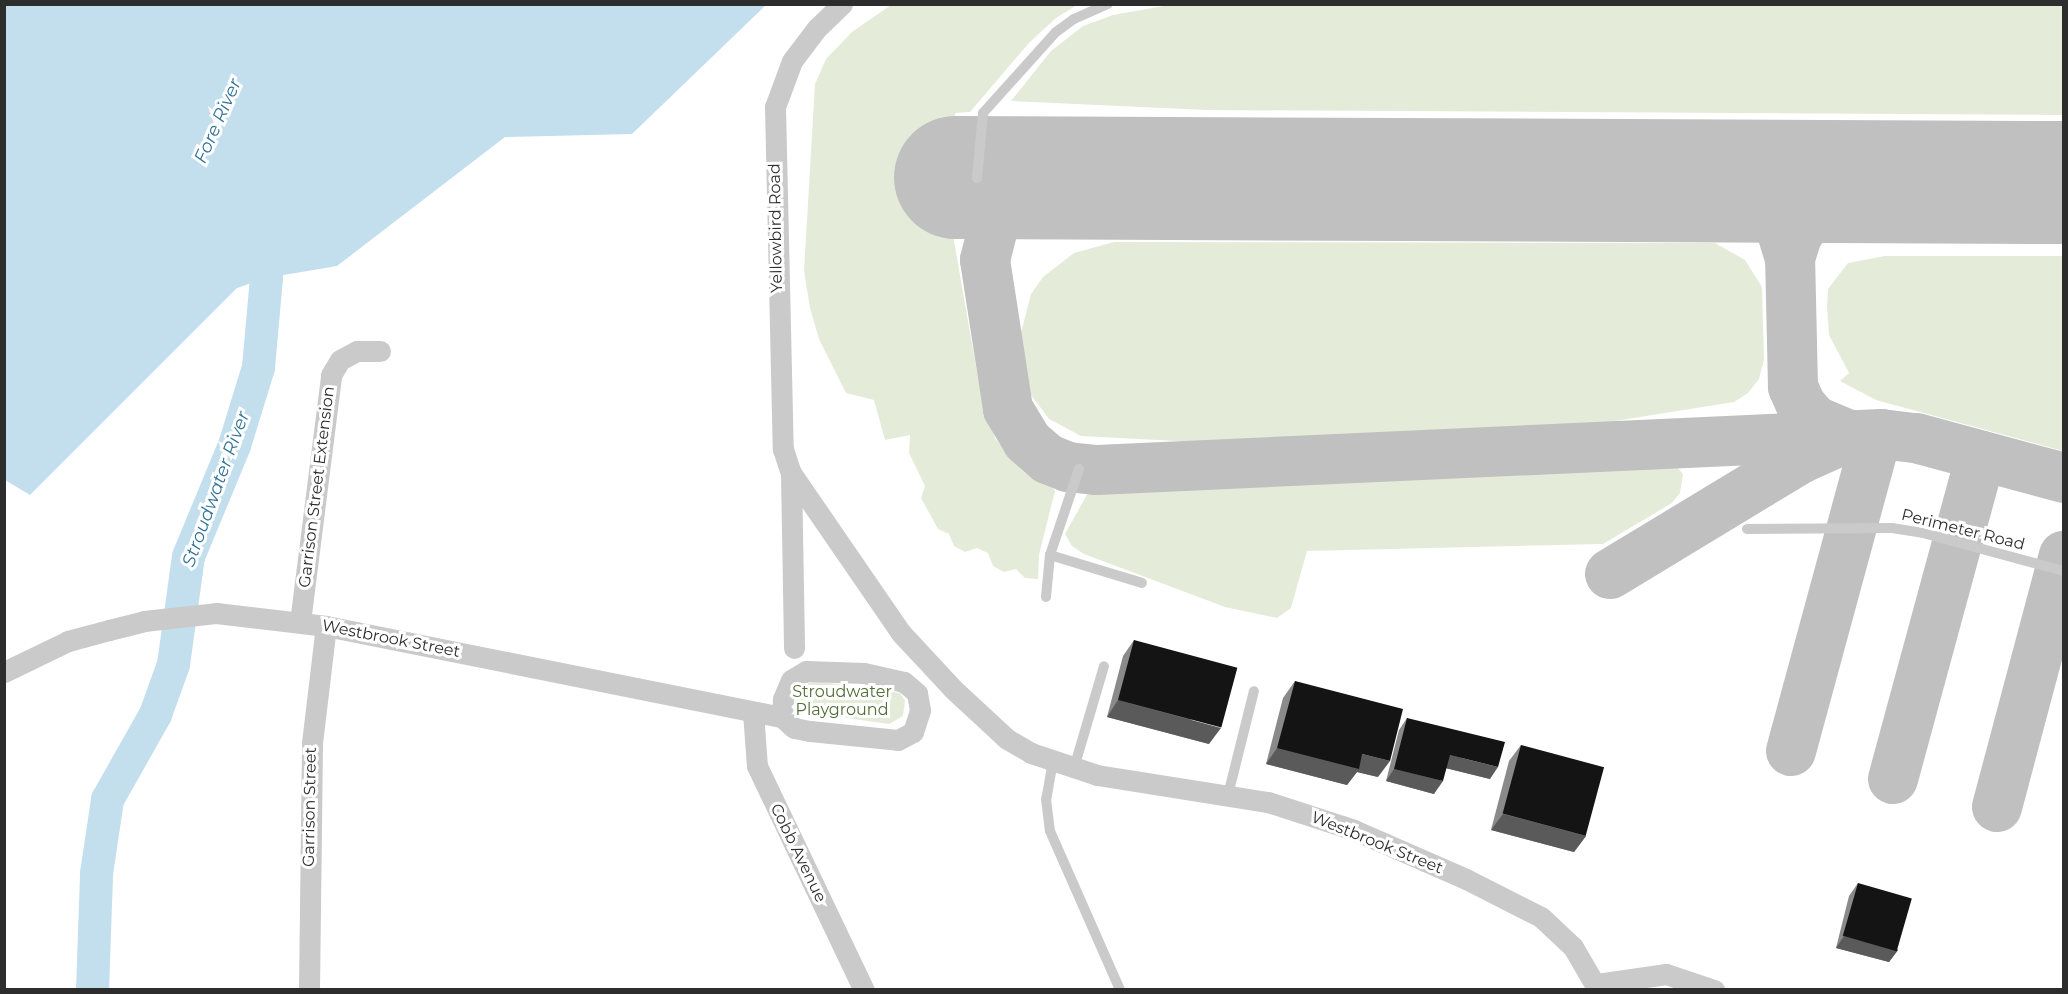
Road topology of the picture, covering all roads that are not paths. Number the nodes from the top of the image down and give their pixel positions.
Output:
1 (842, 4) edge
2 (1108, 4) edge
3 (977, 178) dead end
4 (380, 351) dead end
5 (1079, 469) dead end
6 (791, 473) junction
7 (1747, 529) dead end
8 (1050, 555) junction
9 (2064, 571) edge
10 (1142, 583) dead end
11 (1046, 597) dead end
12 (300, 622) junction
13 (327, 626) junction
14 (794, 648) dead end
15 (1104, 666) dead end
16 (4, 672) edge
17 (948, 684) junction
18 (1254, 691) dead end
19 (917, 693) junction
20 (753, 712) junction
21 (782, 717) junction
22 (1053, 762) junction
23 (1074, 768) junction
24 (1228, 795) junction
25 (1598, 987) edge
26 (309, 990) edge
27 (864, 990) edge
28 (1120, 990) edge
29 (1714, 990) edge

1 - 6 street, Yellowbird Road
2 - 3 lane
4 - 12 street, Garrison Street Extension
5 - 8 lane
6 - 14 street, Yellowbird Road
6 - 17 street, Yellowbird Road
7 - 9 lane, Perimeter Road
8 - 10 lane
8 - 11 lane
12 - 13 street, Westbrook Street
12 - 16 street, Westbrook Street
13 - 20 street, Westbrook Street
13 - 26 street, Garrison Street
15 - 23 lane
17 - 19 street
17 - 22 street, Westbrook Street
18 - 24 lane
19 - 21 street
19 - 21 street, Westbrook Street
20 - 21 street, Westbrook Street
20 - 27 street, Cobb Avenue
22 - 23 street, Westbrook Street
22 - 28 lane
23 - 24 street, Westbrook Street
24 - 25 street, Westbrook Street
25 - 29 street, Westbrook Street

